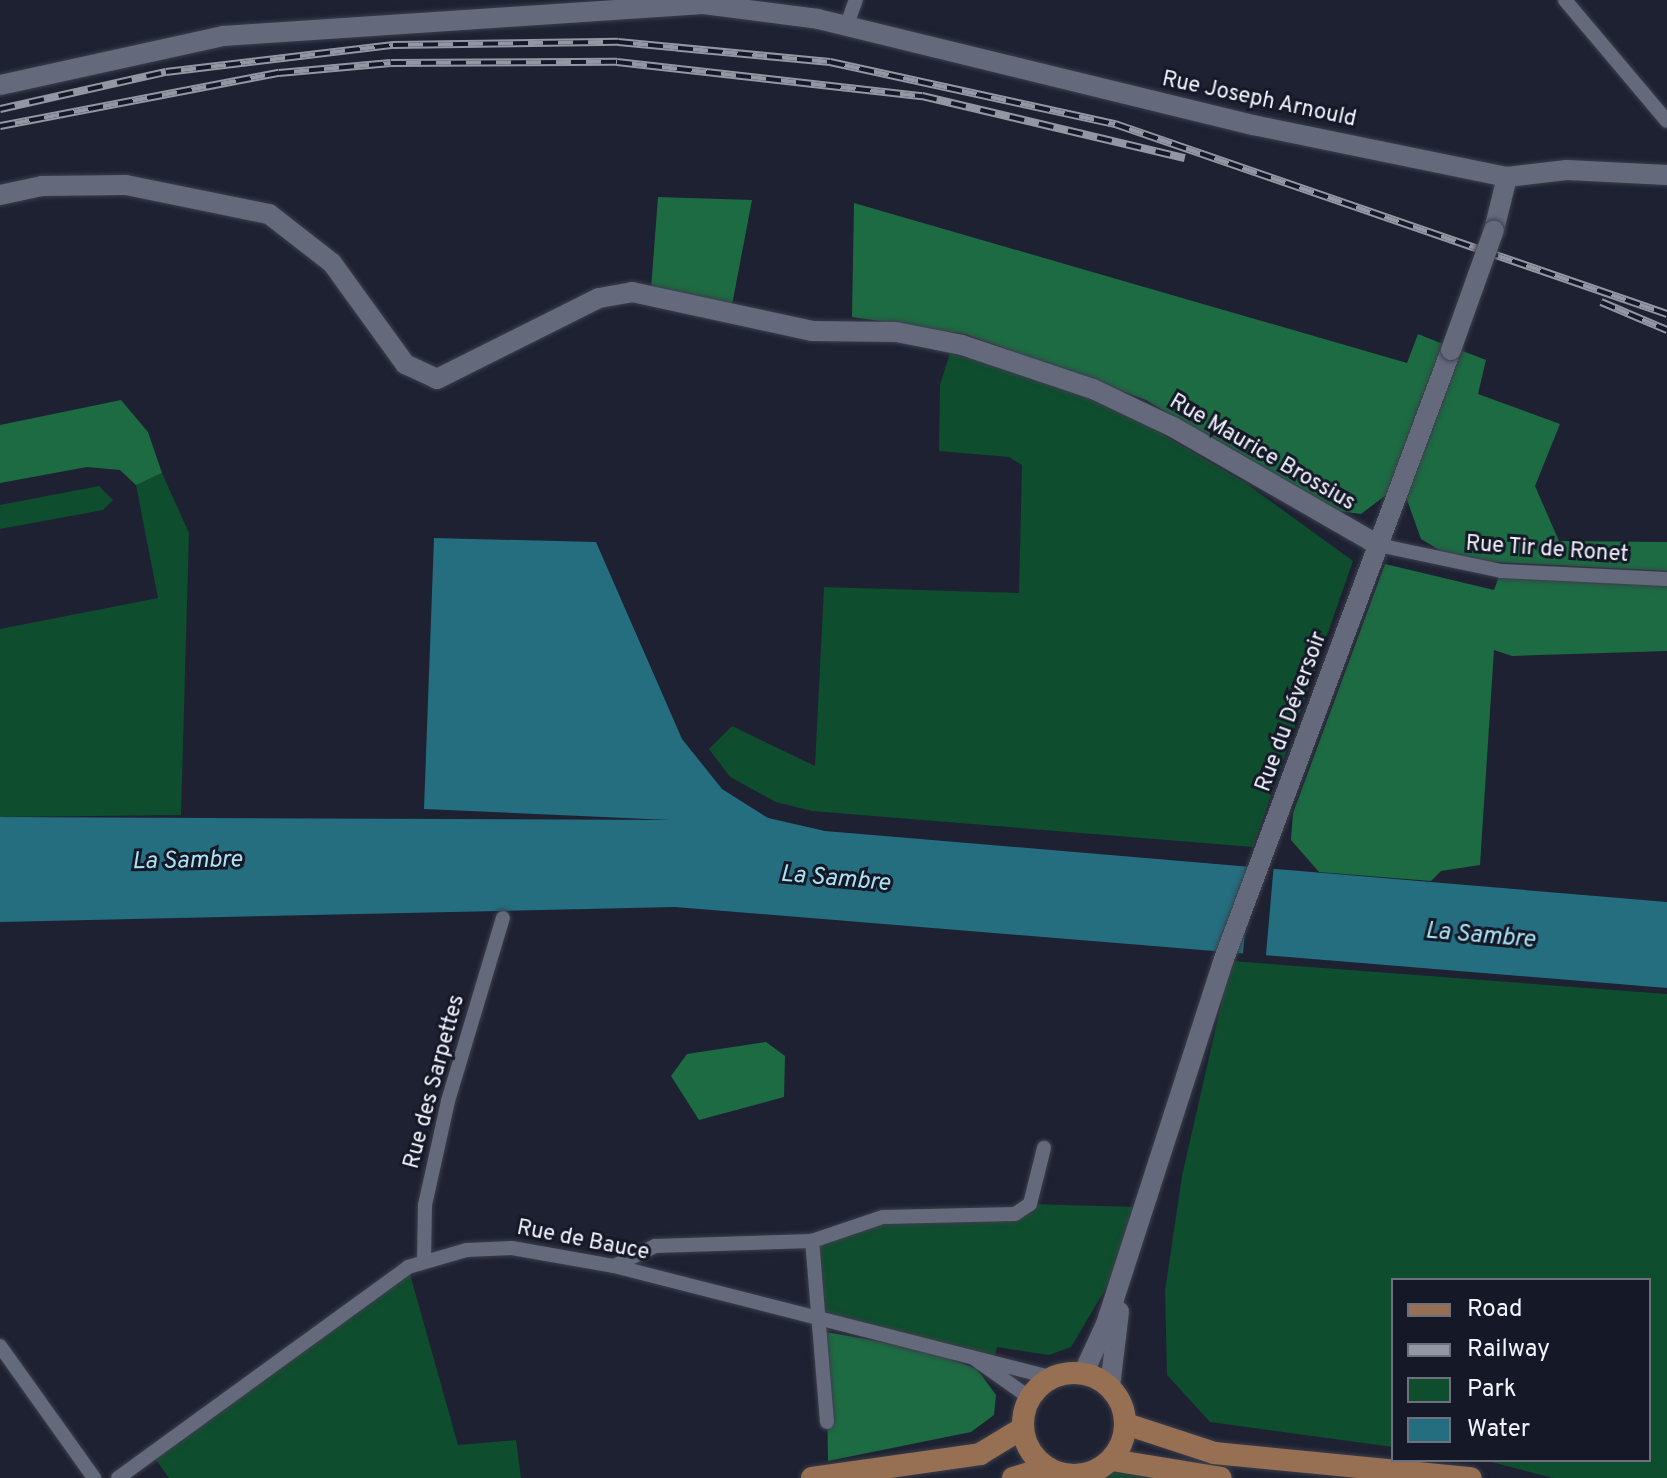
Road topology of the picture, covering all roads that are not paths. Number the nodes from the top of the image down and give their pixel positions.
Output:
1 (856, 0) edge
2 (1565, 0) edge
3 (846, 27) junction
4 (0, 85) edge
5 (1667, 121) edge
6 (1667, 175) edge
7 (1507, 177) junction
8 (0, 195) edge
9 (1378, 545) junction
10 (1667, 579) edge
11 (503, 918) dead end
12 (1044, 1148) dead end
13 (812, 1241) junction
14 (424, 1260) junction
15 (614, 1266) junction
16 (1126, 1266) junction
17 (819, 1318) junction
18 (0, 1346) edge
19 (958, 1351) junction
20 (1083, 1374) junction
21 (1052, 1378) junction
22 (1110, 1387) junction
23 (1030, 1398) junction
24 (827, 1422) dead end
25 (1126, 1424) junction
26 (1023, 1428) junction
27 (1112, 1460) junction
28 (1046, 1468) junction
29 (823, 1477) edge
30 (94, 1478) edge
31 (118, 1478) edge
32 (1013, 1478) edge
33 (1221, 1478) edge
34 (1471, 1478) edge

1 - 3 street
2 - 5 street
3 - 4 street, Rue Joseph Arnould
3 - 7 street, Rue Joseph Arnould
6 - 7 street, Rue Joseph Arnould
7 - 9 street, Rue du Déversoir, bridge
8 - 9 street, Rue Maurice Brossius
9 - 10 street, Rue Tir de Ronet
9 - 16 street, Rue du Déversoir
11 - 14 street, Rue des Sarpettes
12 - 13 street
13 - 15 street
13 - 17 street
14 - 15 street, Rue de Bauce
14 - 31 street, Rue de Bauce
15 - 17 street, Rue de Bauce
16 - 20 street, Rue du Déversoir
16 - 22 street, Rue du Déversoir
17 - 19 street, Rue de Bauce
17 - 24 street
18 - 30 street
19 - 21 street, Rue de Bauce
19 - 23 street, Rue de Bauce
20 - 21 main road
20 - 22 main road
21 - 23 main road
22 - 25 main road
23 - 26 main road
25 - 27 main road
25 - 34 main road
26 - 28 main road
26 - 29 main road
27 - 28 main road
27 - 33 main road
28 - 32 main road

